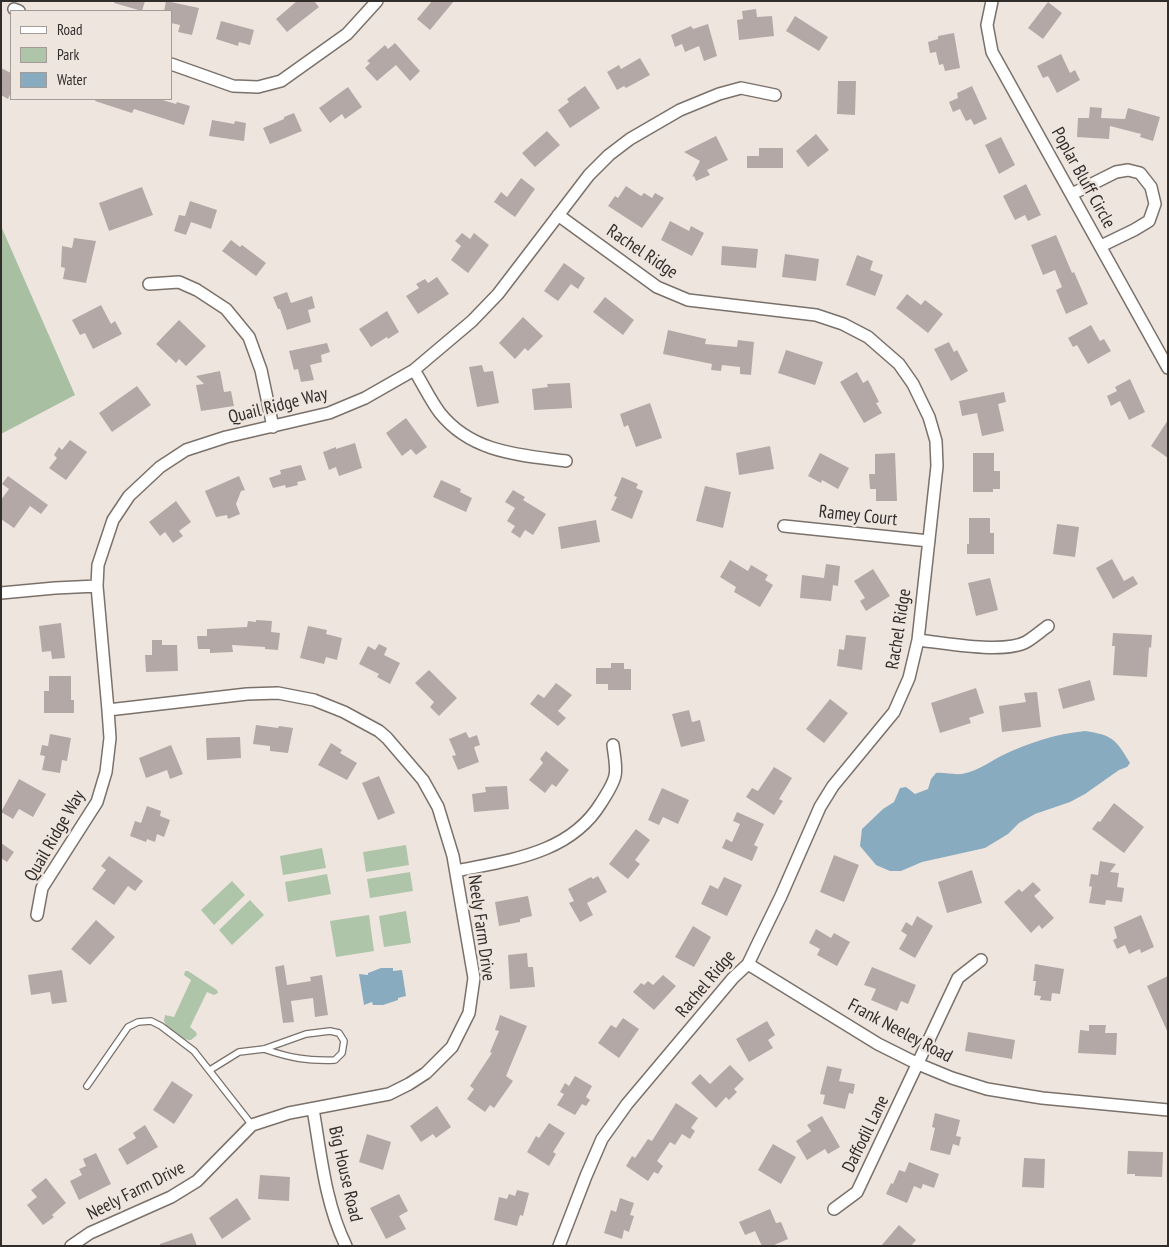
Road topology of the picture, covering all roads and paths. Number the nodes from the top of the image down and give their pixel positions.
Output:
1 (377, 1) edge
2 (992, 1) edge
3 (172, 64) edge
4 (775, 95) dead end
5 (1072, 194) junction
6 (558, 215) junction
7 (1101, 246) junction
8 (149, 284) dead end
9 (1168, 368) edge
10 (414, 370) junction
11 (273, 427) junction
12 (566, 461) dead end
13 (784, 526) dead end
14 (929, 541) junction
15 (97, 586) junction
16 (1, 592) edge
17 (1048, 626) dead end
18 (918, 640) junction
19 (108, 710) junction
20 (613, 745) dead end
21 (456, 871) junction
22 (37, 915) dead end
23 (981, 960) dead end
24 (748, 964) junction
25 (264, 1049) junction
26 (918, 1064) junction
27 (210, 1070) junction
28 (87, 1086) dead end
29 (313, 1109) junction
30 (1168, 1110) edge
31 (252, 1125) junction
32 (834, 1209) dead end
33 (71, 1246) edge
34 (346, 1246) edge
35 (559, 1246) edge

1 - 3 street
2 - 5 street, Poplar Bluff Circle
4 - 6 street, Quail Ridge Way
5 - 7 street, Poplar Bluff Circle
5 - 7 street
6 - 10 street, Quail Ridge Way
6 - 14 street, Rachel Ridge
7 - 9 street, Poplar Bluff Circle
8 - 11 street
10 - 11 street, Quail Ridge Way
10 - 12 street
11 - 15 street, Quail Ridge Way
13 - 14 street, Ramey Court
14 - 18 street, Rachel Ridge
15 - 16 street
15 - 19 street, Quail Ridge Way
17 - 18 street
18 - 24 street, Rachel Ridge
19 - 21 street, Neely Farm Drive
19 - 22 street, Quail Ridge Way
20 - 21 street
21 - 29 street, Neely Farm Drive
23 - 26 street, Daffodil Lane
24 - 26 street, Frank Neeley Road
24 - 35 street, Rachel Ridge
25 - 25 lane
25 - 27 lane
26 - 30 street, Frank Neeley Road
26 - 32 street, Daffodil Lane
27 - 28 lane
27 - 31 lane
29 - 31 street, Neely Farm Drive
29 - 34 street, Big House Road
31 - 33 street, Neely Farm Drive

